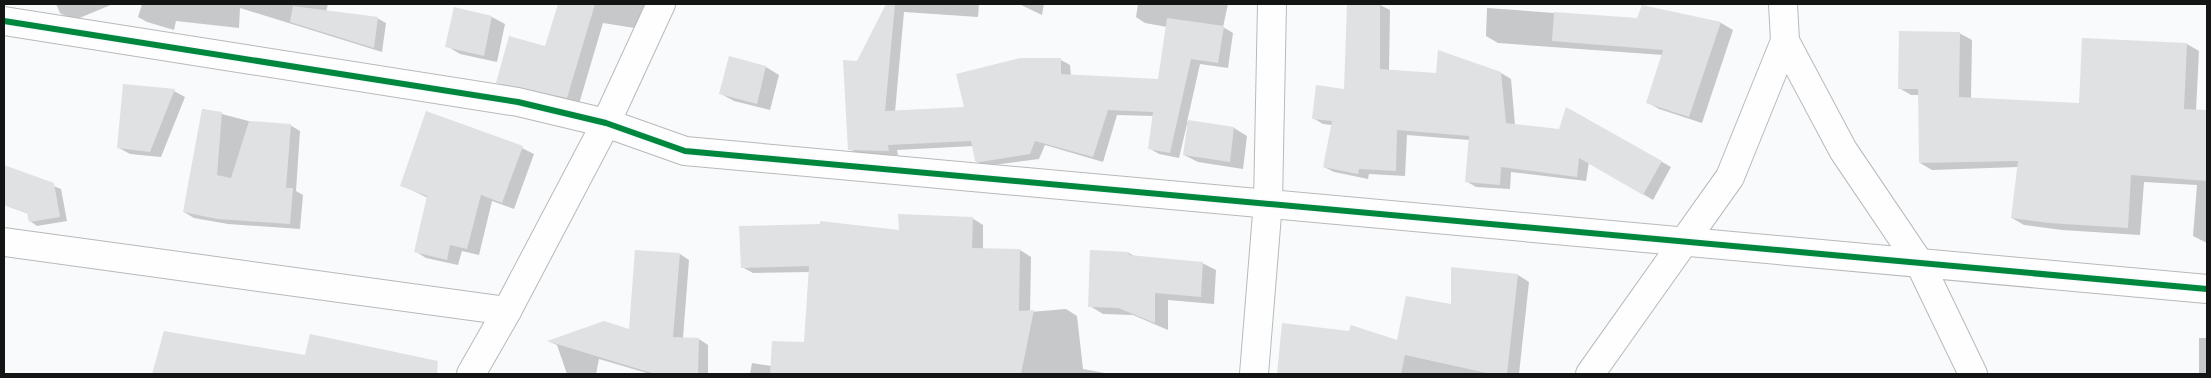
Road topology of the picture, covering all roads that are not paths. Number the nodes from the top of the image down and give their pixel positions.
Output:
1 (661, 4) edge
2 (1272, 4) edge
3 (1784, 4) edge
4 (4, 21) edge
5 (1785, 40) junction
6 (606, 123) junction
7 (1268, 202) junction
8 (4, 242) edge
9 (1682, 243) junction
10 (1920, 264) junction
11 (2207, 289) edge
12 (507, 311) junction
13 (470, 374) edge
14 (1254, 374) edge
15 (1590, 374) edge
16 (1973, 374) edge

1 - 6 street
2 - 7 street
3 - 5 street
4 - 6 street
5 - 9 street
5 - 10 street
6 - 7 street
6 - 12 street
7 - 9 street
7 - 14 street
8 - 12 street
9 - 10 street
9 - 15 street
10 - 11 street
10 - 16 street
12 - 13 street

